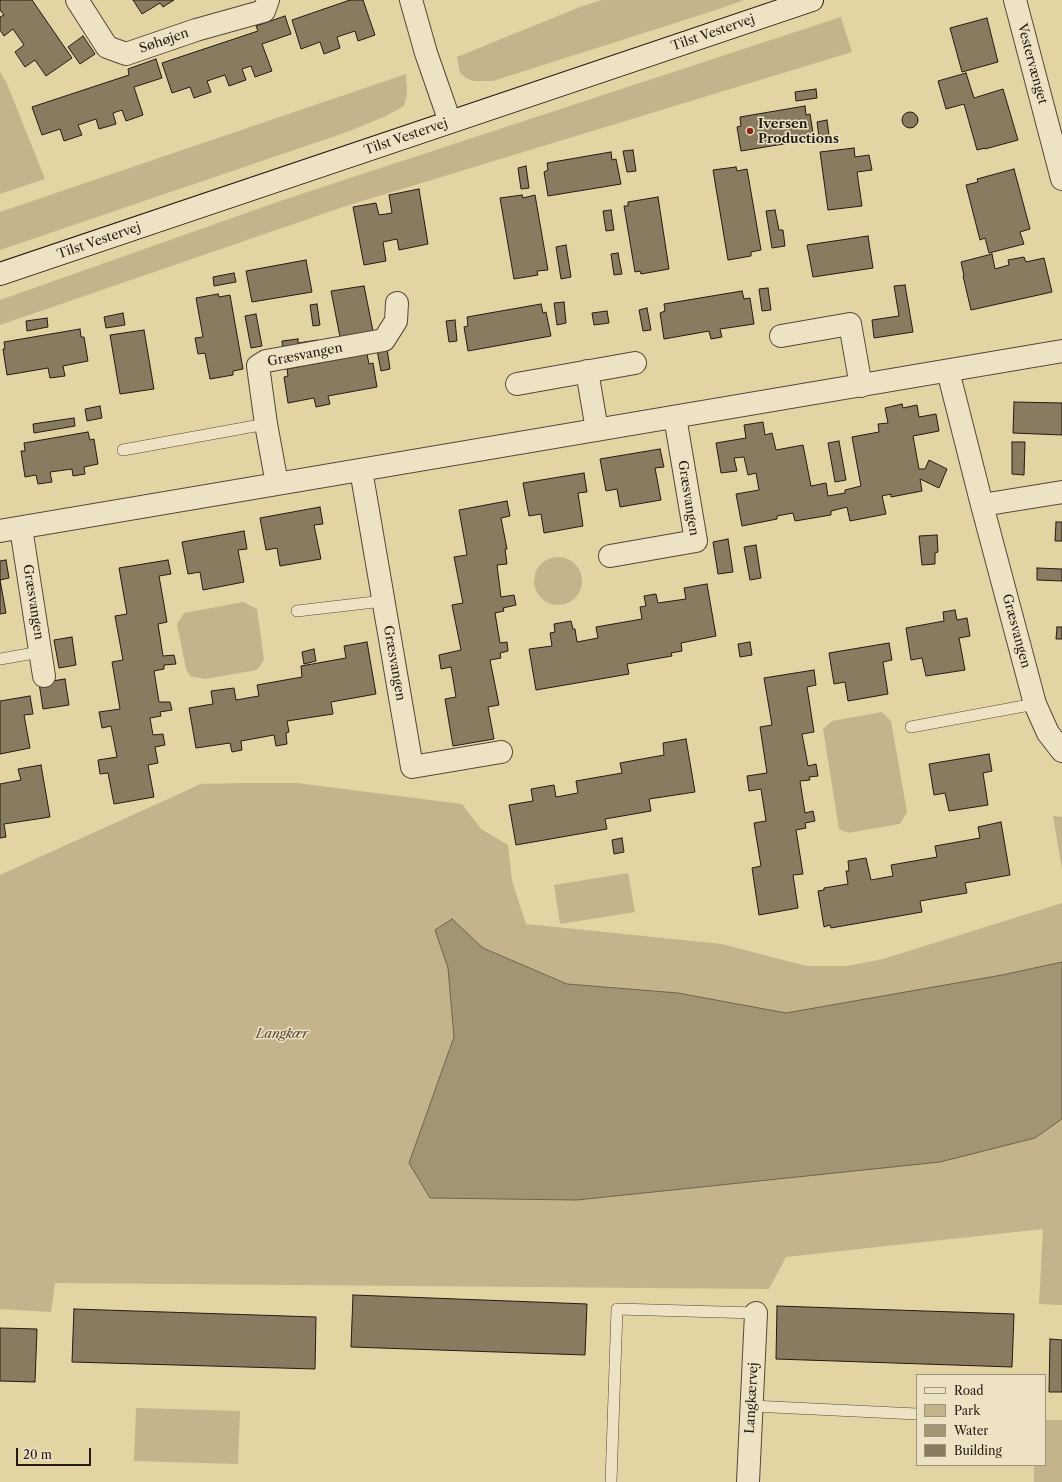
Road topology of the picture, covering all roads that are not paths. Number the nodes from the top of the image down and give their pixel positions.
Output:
1 (77, 0) edge
2 (268, 0) edge
3 (410, 0) edge
4 (812, 0) edge
5 (1015, 0) edge
6 (450, 122) junction
7 (1055, 127) edge
8 (1062, 179) edge
9 (0, 274) edge
10 (397, 303) dead end
11 (781, 336) dead end
12 (1062, 351) edge
13 (635, 363) dead end
14 (587, 371) junction
15 (948, 371) junction
16 (517, 384) dead end
17 (861, 386) junction
18 (675, 417) junction
19 (266, 424) junction
20 (597, 430) junction
21 (123, 450) dead end
22 (362, 470) junction
23 (276, 484) junction
24 (1062, 492) edge
25 (982, 505) junction
26 (10, 530) edge
27 (610, 556) dead end
28 (383, 601) junction
29 (297, 611) dead end
30 (40, 652) junction
31 (0, 659) edge
32 (44, 676) dead end
33 (1035, 704) junction
34 (911, 727) dead end
35 (1062, 751) edge
36 (501, 752) dead end
37 (756, 1313) joint
38 (752, 1406) junction
39 (916, 1414) edge
40 (611, 1482) edge
41 (748, 1482) edge

1 - 2 street, Søhøjen
3 - 6 street
4 - 6 street, Tilst Vestervej
5 - 7 street, Vestervænget
6 - 9 street, Tilst Vestervej
7 - 8 street, Vestervænget
10 - 19 street, Græsvangen
11 - 17 street
12 - 15 street, Græsvangen
13 - 14 street
14 - 16 street
14 - 20 street
15 - 17 street, Græsvangen
15 - 25 street, Græsvangen
17 - 18 street, Græsvangen
18 - 20 street, Græsvangen
18 - 27 street, Græsvangen
19 - 21 lane
19 - 23 street, Græsvangen
20 - 22 street, Græsvangen
22 - 23 street, Græsvangen
22 - 28 street, Græsvangen
23 - 26 street, Græsvangen
24 - 25 street
25 - 33 street, Græsvangen
26 - 30 street, Græsvangen
28 - 29 lane
28 - 36 street, Græsvangen
30 - 31 lane
30 - 32 street, Græsvangen
33 - 34 lane
33 - 35 street, Græsvangen
37 - 38 street, Langkærvej
37 - 40 lane
38 - 39 lane
38 - 41 street, Langkærvej

